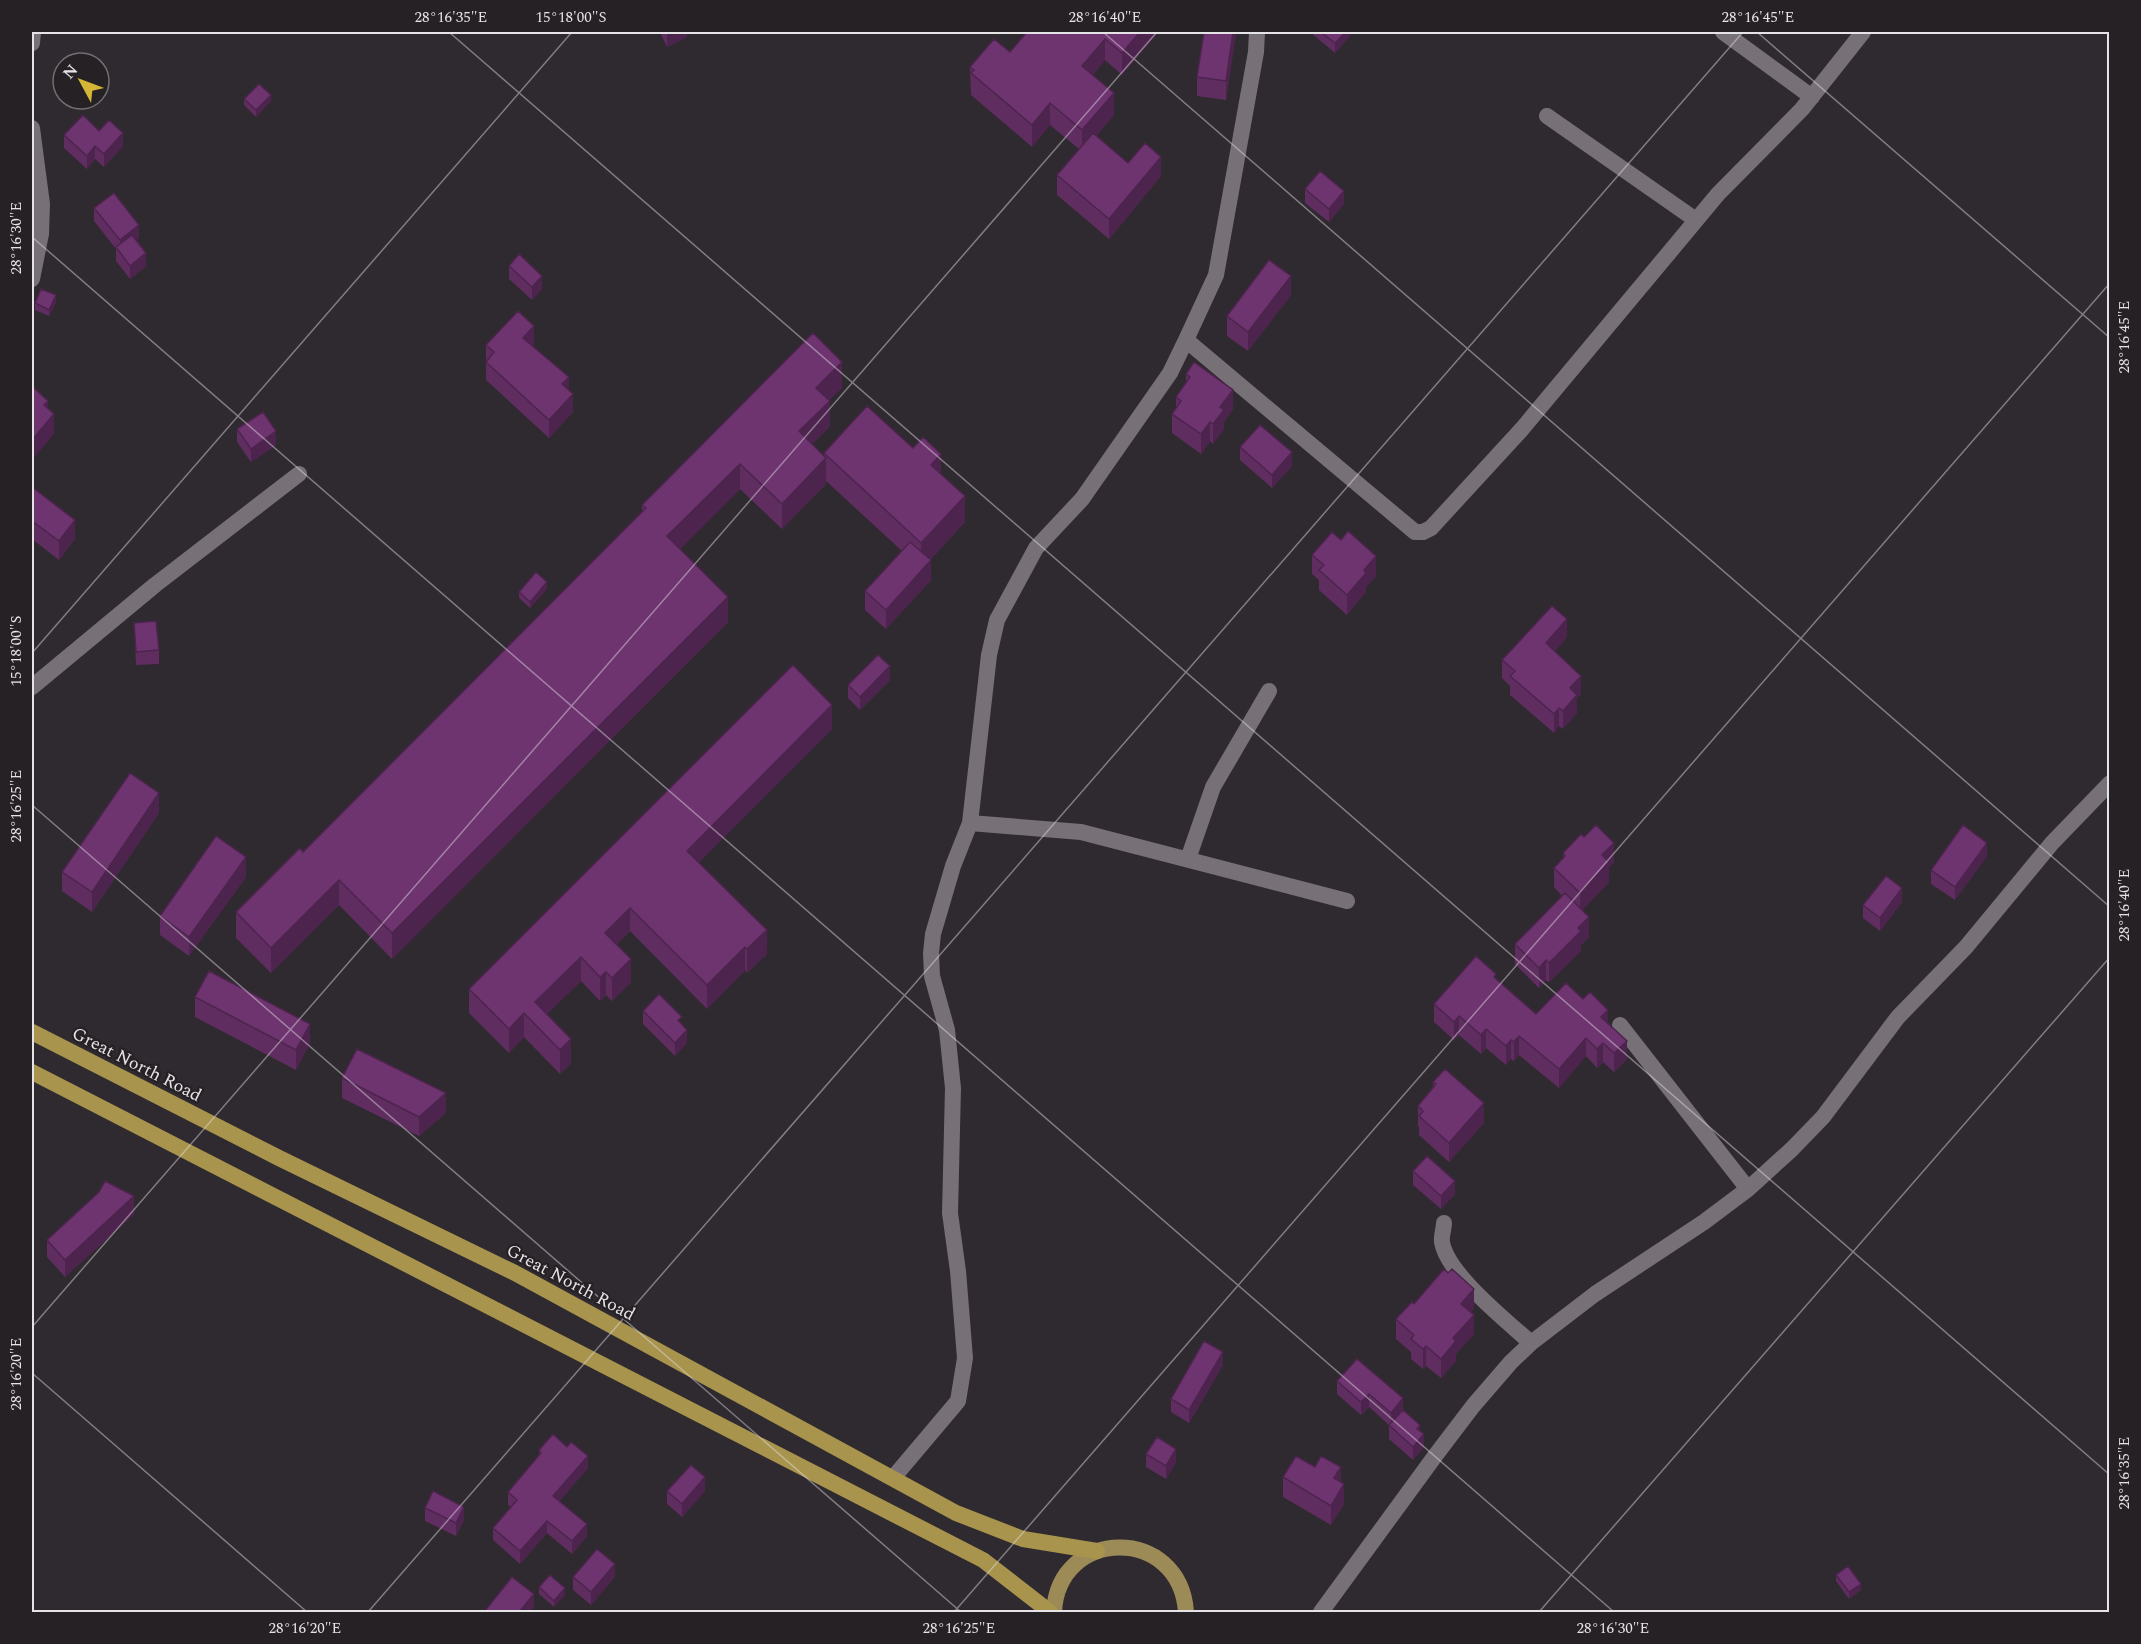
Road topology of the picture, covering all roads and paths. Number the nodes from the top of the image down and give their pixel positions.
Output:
1 (33, 32) edge
2 (1257, 32) edge
3 (1723, 32) edge
4 (1863, 32) edge
5 (32, 43) edge
6 (1812, 97) junction
7 (1547, 116) dead end
8 (32, 128) edge
9 (1696, 220) junction
10 (32, 279) edge
11 (1186, 340) junction
12 (299, 474) dead end
13 (32, 687) edge
14 (1269, 691) dead end
15 (2109, 783) edge
16 (970, 824) junction
17 (1188, 859) junction
18 (1347, 901) dead end
19 (1620, 1025) dead end
20 (32, 1032) edge
21 (32, 1072) edge
22 (1748, 1189) junction
23 (1444, 1223) dead end
24 (1531, 1343) junction
25 (893, 1478) junction
26 (1097, 1551) junction
27 (1182, 1590) junction
28 (1052, 1612) edge
29 (1186, 1612) edge
30 (1197, 1612) edge
31 (1321, 1612) edge

1 - 5 street
2 - 11 street
3 - 6 street
4 - 6 street
6 - 9 street
7 - 9 street
8 - 10 street
9 - 11 street
11 - 16 street
12 - 13 street
14 - 17 street
15 - 22 street
16 - 17 street
16 - 25 street
17 - 18 street
19 - 22 street
20 - 25 highway, Great North Road
21 - 28 highway
22 - 24 street
23 - 24 street
24 - 31 street
25 - 26 highway, Great North Road
26 - 27 main road
26 - 28 main road
27 - 29 main road
27 - 30 main road

